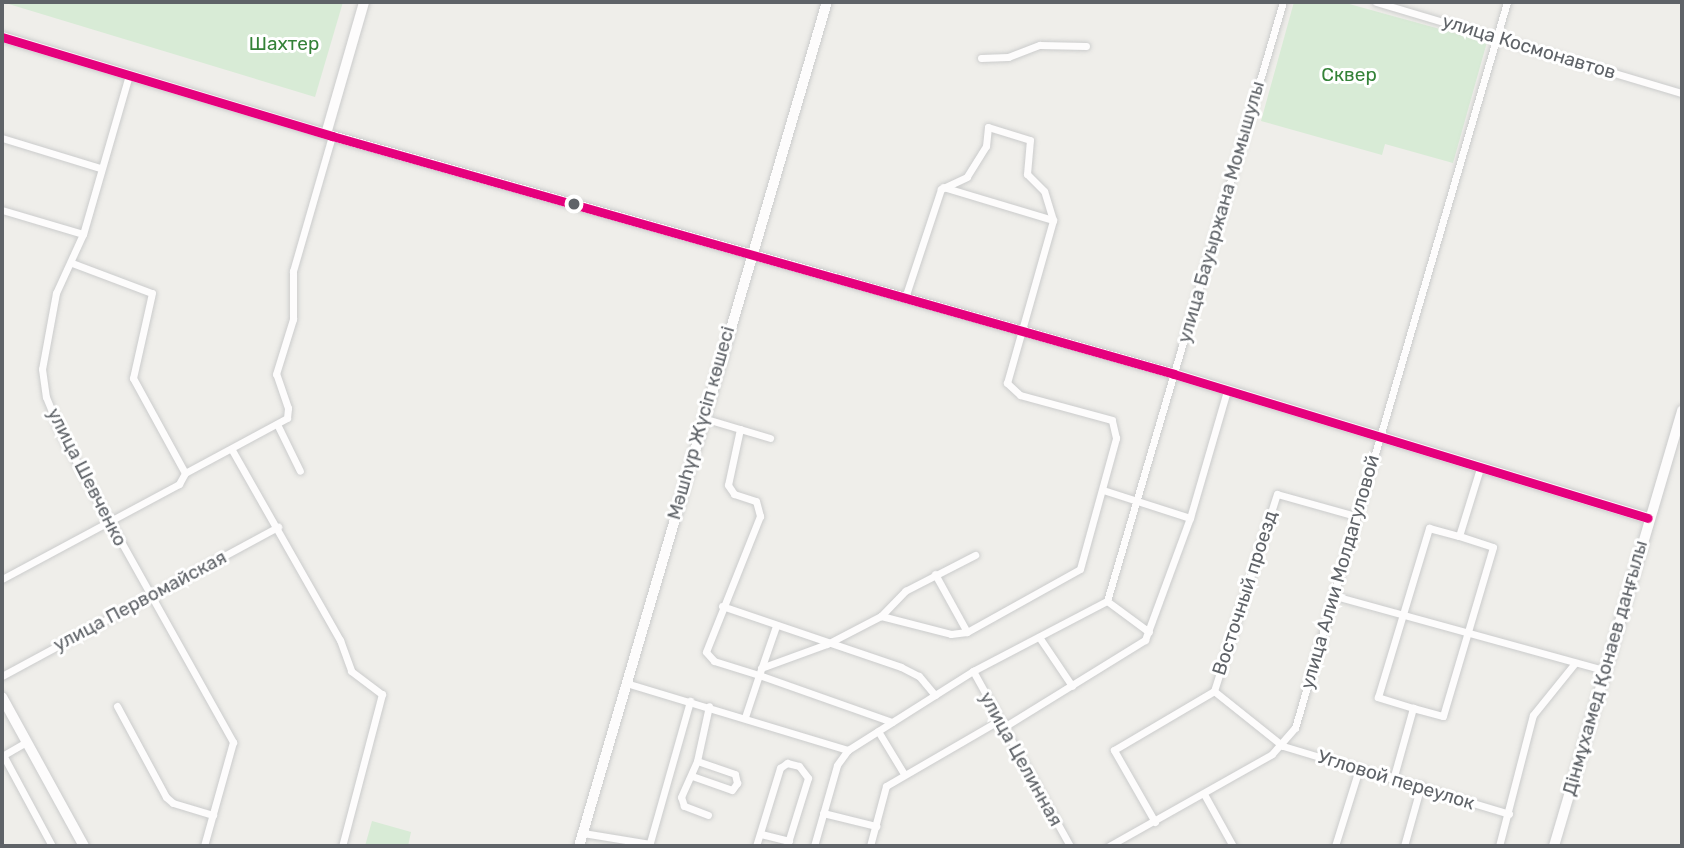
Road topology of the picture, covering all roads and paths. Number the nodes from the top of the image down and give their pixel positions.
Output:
1 (364, 2) edge
2 (827, 2) edge
3 (1283, 2) edge
4 (1376, 2) edge
5 (1507, 2) edge
6 (2, 37) edge
7 (1497, 37) junction
8 (1086, 46) dead end
9 (981, 58) dead end
10 (129, 75) junction
11 (1682, 93) edge
12 (329, 135) junction
13 (2, 138) edge
14 (100, 168) junction
15 (943, 186) junction
16 (2, 210) edge
17 (1053, 219) junction
18 (83, 234) junction
19 (750, 254) junction
20 (72, 263) junction
21 (905, 298) junction
22 (1020, 330) junction
23 (1174, 374) junction
24 (1227, 391) junction
25 (1682, 410) edge
26 (703, 417) junction
27 (278, 424) junction
28 (740, 429) junction
29 (771, 438) dead end
30 (1378, 438) junction
31 (232, 450) junction
32 (1480, 468) junction
33 (300, 471) dead end
34 (184, 473) junction
35 (1103, 490) junction
36 (1136, 501) junction
37 (1356, 516) junction
38 (1190, 518) junction
39 (1648, 518) junction
40 (110, 520) junction
41 (278, 527) junction
42 (1459, 536) junction
43 (975, 555) dead end
44 (935, 574) junction
45 (2, 579) edge
46 (149, 596) junction
47 (1335, 596) junction
48 (1107, 601) junction
49 (722, 606) junction
50 (1403, 615) junction
51 (881, 616) junction
52 (776, 626) junction
53 (967, 632) junction
54 (1149, 632) junction
55 (1467, 633) junction
56 (1039, 637) junction
57 (827, 644) junction
58 (1575, 663) junction
59 (1604, 670) junction
60 (760, 671) junction
61 (973, 671) junction
62 (2, 676) edge
63 (626, 683) junction
64 (1073, 686) junction
65 (1214, 691) junction
66 (935, 695) junction
67 (2, 697) edge
68 (690, 701) junction
69 (117, 706) dead end
70 (709, 706) junction
71 (1413, 708) junction
72 (745, 717) junction
73 (892, 722) junction
74 (1002, 723) junction
75 (878, 731) junction
76 (26, 742) junction
77 (1283, 746) junction
78 (848, 750) junction
79 (2, 755) edge
80 (697, 761) junction
81 (1359, 769) junction
82 (904, 774) junction
83 (692, 776) junction
84 (1394, 776) junction
85 (1421, 785) junction
86 (1204, 793) junction
87 (823, 813) junction
88 (1508, 814) junction
89 (213, 815) junction
90 (708, 815) dead end
91 (1155, 821) junction
92 (876, 826) junction
93 (583, 833) junction
94 (761, 834) junction
95 (788, 844) edge
96 (649, 845) edge
97 (52, 846) edge
98 (84, 846) edge
99 (204, 846) edge
100 (342, 846) edge
101 (579, 846) edge
102 (756, 846) edge
103 (814, 846) edge
104 (870, 846) edge
105 (1070, 846) edge
106 (1109, 846) edge
107 (1233, 846) edge
108 (1335, 846) edge
109 (1404, 846) edge
110 (1499, 846) edge
111 (1554, 846) edge

1 - 12 street
2 - 19 street, Мәшһүр Жүсіп көшесі
3 - 23 street, улица Бауыржана Момышулы
4 - 7 street, улица Космонавтов
5 - 7 street, улица Алии Молдагуловой
6 - 10 street
7 - 11 street, улица Космонавтов
7 - 30 street, улица Алии Молдагуловой
8 - 9 street
10 - 12 street
10 - 14 street, улица Шевченко
12 - 19 street
12 - 27 street
13 - 14 street
14 - 18 street, улица Шевченко
15 - 17 street
15 - 17 street
15 - 21 street
16 - 18 street
17 - 22 street
18 - 20 street, улица Шевченко
19 - 21 street
19 - 26 street, Мәшһүр Жүсіп көшесі
20 - 34 street
20 - 40 street, улица Шевченко
21 - 22 street
22 - 23 street
22 - 35 street
23 - 24 street
23 - 36 street, улица Бауыржана Момышулы
24 - 30 street
24 - 38 street
25 - 39 street, Дінмұхамед Қонаев даңғылы
26 - 28 street
26 - 63 street, Мәшһүр Жүсіп көшесі
27 - 31 street
27 - 33 street
28 - 29 street
28 - 49 street
30 - 32 street
30 - 37 street, улица Алии Молдагуловой
31 - 34 street
31 - 41 street
32 - 39 street
32 - 42 street
34 - 40 street
35 - 36 street
35 - 53 street
36 - 38 street
36 - 48 street, улица Бауыржана Момышулы
37 - 47 street, улица Алии Молдагуловой
37 - 65 street, Восточный проезд
38 - 54 street
39 - 59 street, Дінмұхамед Қонаев даңғылы
40 - 45 street
40 - 46 street, улица Шевченко
41 - 46 street, улица Первомайская
41 - 100 street
42 - 50 street
42 - 55 street
43 - 44 street
44 - 51 street
44 - 53 street
46 - 62 street, улица Первомайская
46 - 89 street, улица Шевченко
47 - 50 street
47 - 77 street, улица Алии Молдагуловой
48 - 54 street
48 - 56 street
49 - 52 street
49 - 60 street
50 - 55 street
50 - 71 street
51 - 53 street
51 - 57 street
52 - 57 street
52 - 60 street
54 - 64 street
55 - 58 street
55 - 71 street
56 - 61 street
56 - 64 street
57 - 60 street
57 - 66 street
58 - 59 street
58 - 88 street
59 - 111 street, Дінмұхамед Қонаев даңғылы
60 - 72 street
60 - 73 street
61 - 66 street
61 - 74 street, улица Целинная
63 - 68 street
63 - 93 street, Мәшһүр Жүсіп көшесі
64 - 74 street
65 - 77 street, Восточный проезд
65 - 91 street, Восточный проезд
66 - 73 street
67 - 76 street
68 - 70 street
68 - 96 street
69 - 89 street
70 - 72 street
70 - 80 street
71 - 84 street
72 - 78 street
73 - 75 street
74 - 82 street
74 - 105 street, улица Целинная
75 - 78 street
75 - 82 street
76 - 79 street
76 - 98 street
77 - 81 street, Угловой переулок
77 - 86 street
78 - 87 street
79 - 97 street
80 - 83 street
80 - 83 street
81 - 84 street, Угловой переулок
81 - 108 street
82 - 92 street
83 - 90 street
84 - 85 street, Угловой переулок
85 - 88 street, Угловой переулок
85 - 109 street
86 - 91 street
86 - 107 street
87 - 92 street
87 - 103 street
88 - 110 street
89 - 99 street
91 - 106 street
92 - 104 street
93 - 96 street
93 - 101 street, Мәшһүр Жүсіп көшесі
94 - 95 street
94 - 95 street
94 - 102 street

